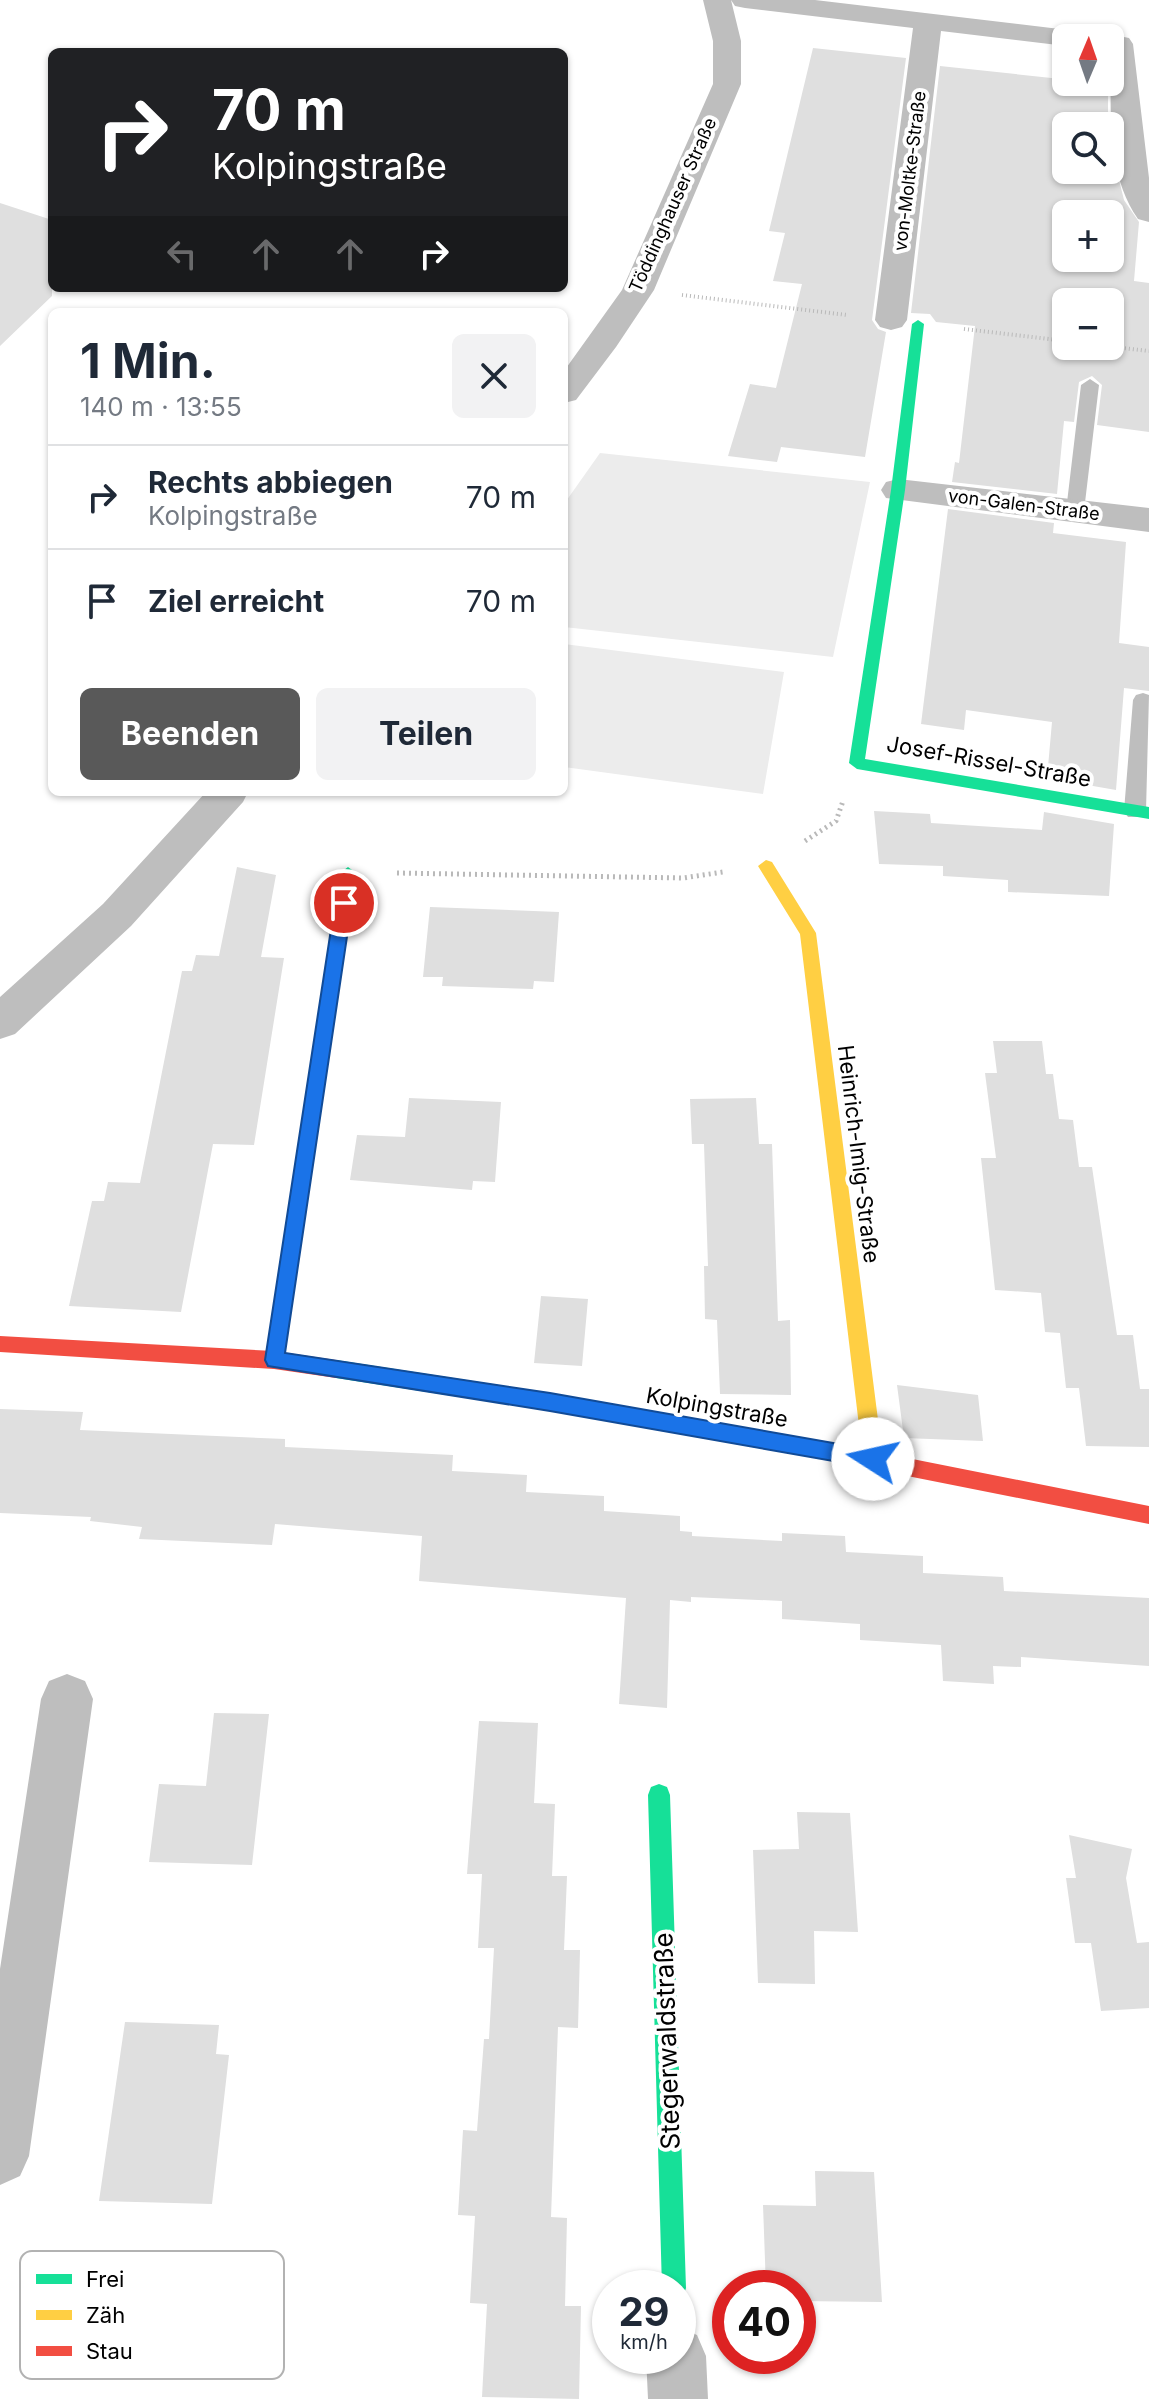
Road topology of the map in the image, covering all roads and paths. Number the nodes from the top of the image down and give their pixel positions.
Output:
1 (717, 0) edge
2 (745, 0) edge
3 (928, 22) junction
4 (1052, 36) edge
5 (1124, 44) edge
6 (1149, 47) edge
7 (1122, 96) edge
8 (1149, 213) edge
9 (904, 322) joint
10 (1124, 348) edge
11 (1149, 351) edge
12 (1090, 385) dead end
13 (568, 388) edge
14 (898, 490) junction
15 (1075, 511) junction
16 (1149, 520) edge
17 (1143, 700) dead end
18 (857, 763) junction
19 (225, 796) edge
20 (1142, 812) edge
21 (766, 866) junction
22 (348, 873) joint
23 (0, 1022) edge
24 (0, 1344) edge
25 (274, 1360) junction
26 (873, 1459) junction
27 (1149, 1515) edge
28 (67, 1699) dead end
29 (659, 1795) dead end
30 (0, 2156) edge
31 (673, 2270) edge
32 (677, 2374) edge
33 (678, 2399) edge

1 - 13 street, Töddinghauser Straße
2 - 3 street
3 - 4 street
3 - 9 street, von-Moltke-Straße
5 - 6 street
7 - 8 street
9 - 14 street, Josef-Rissel-Straße
10 - 11 path
12 - 15 lane
14 - 15 street, von-Galen-Straße
14 - 18 street, Josef-Rissel-Straße
15 - 16 street, von-Galen-Straße
17 - 20 lane
18 - 20 street, Josef-Rissel-Straße
18 - 21 path
19 - 23 street
21 - 22 path
21 - 26 street, Heinrich-Imig-Straße
22 - 25 street
24 - 25 street, Kolpingstraße
25 - 26 street, Kolpingstraße
26 - 27 street, Kolpingstraße
28 - 30 street
29 - 31 street, Stegerwaldstraße
32 - 33 street

